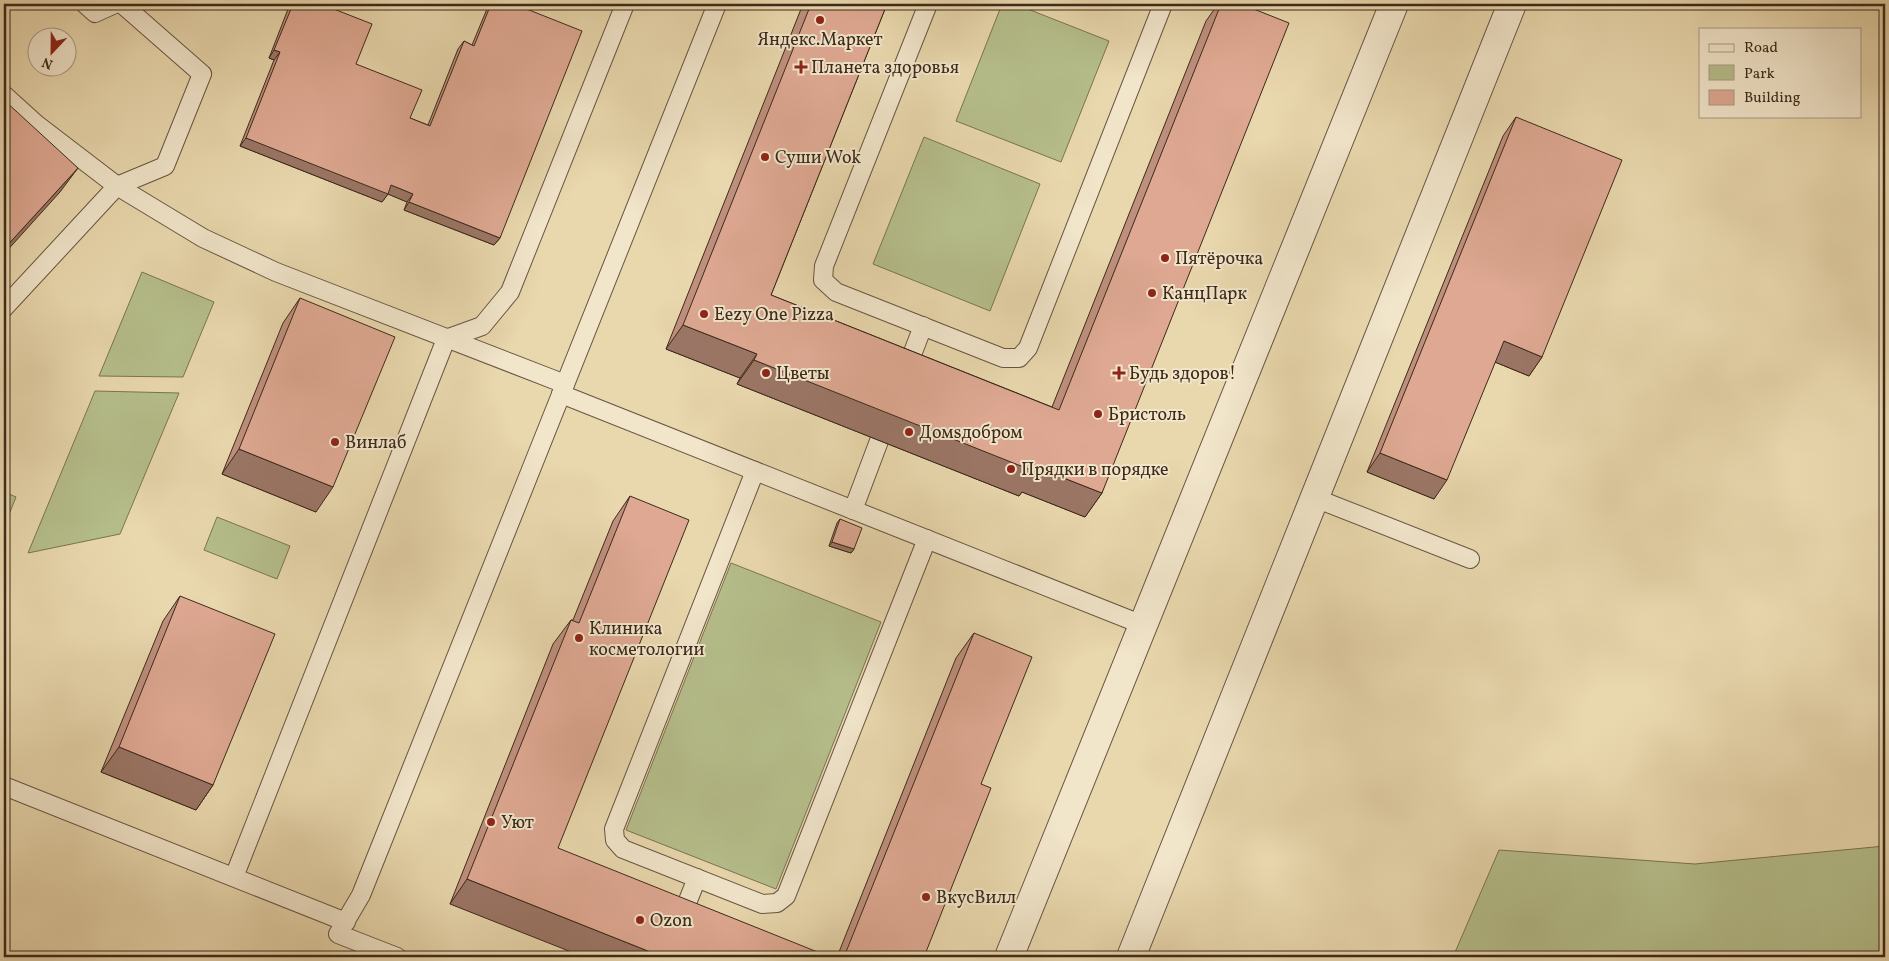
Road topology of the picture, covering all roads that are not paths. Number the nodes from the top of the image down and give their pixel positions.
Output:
1 (85, 4) edge
2 (115, 4) edge
3 (122, 4) edge
4 (625, 4) edge
5 (717, 4) edge
6 (928, 4) edge
7 (1163, 4) edge
8 (1394, 4) edge
9 (1512, 4) edge
10 (4, 95) edge
11 (116, 186) junction
12 (4, 308) edge
13 (923, 326) junction
14 (446, 339) junction
15 (903, 379) edge
16 (563, 389) junction
17 (879, 441) edge
18 (755, 471) junction
19 (1315, 498) junction
20 (853, 510) junction
21 (927, 539) junction
22 (1470, 559) dead end
23 (1143, 625) junction
24 (4, 786) edge
25 (234, 877) junction
26 (697, 878) junction
27 (346, 922) junction
28 (677, 928) edge
29 (397, 957) edge
30 (1009, 957) edge
31 (1131, 957) edge

1 - 2 lane
3 - 11 lane
4 - 14 lane
5 - 16 lane
6 - 13 lane
7 - 13 lane
8 - 23 street
9 - 19 street
10 - 11 lane
11 - 12 lane
11 - 14 lane
13 - 15 lane
14 - 16 lane
14 - 25 lane
16 - 18 lane
16 - 27 lane
17 - 20 lane
18 - 20 lane
18 - 26 lane
19 - 22 lane
19 - 31 street
20 - 21 lane
21 - 23 lane
21 - 26 lane
23 - 30 street
24 - 25 lane
25 - 27 lane
26 - 28 lane
27 - 29 lane

